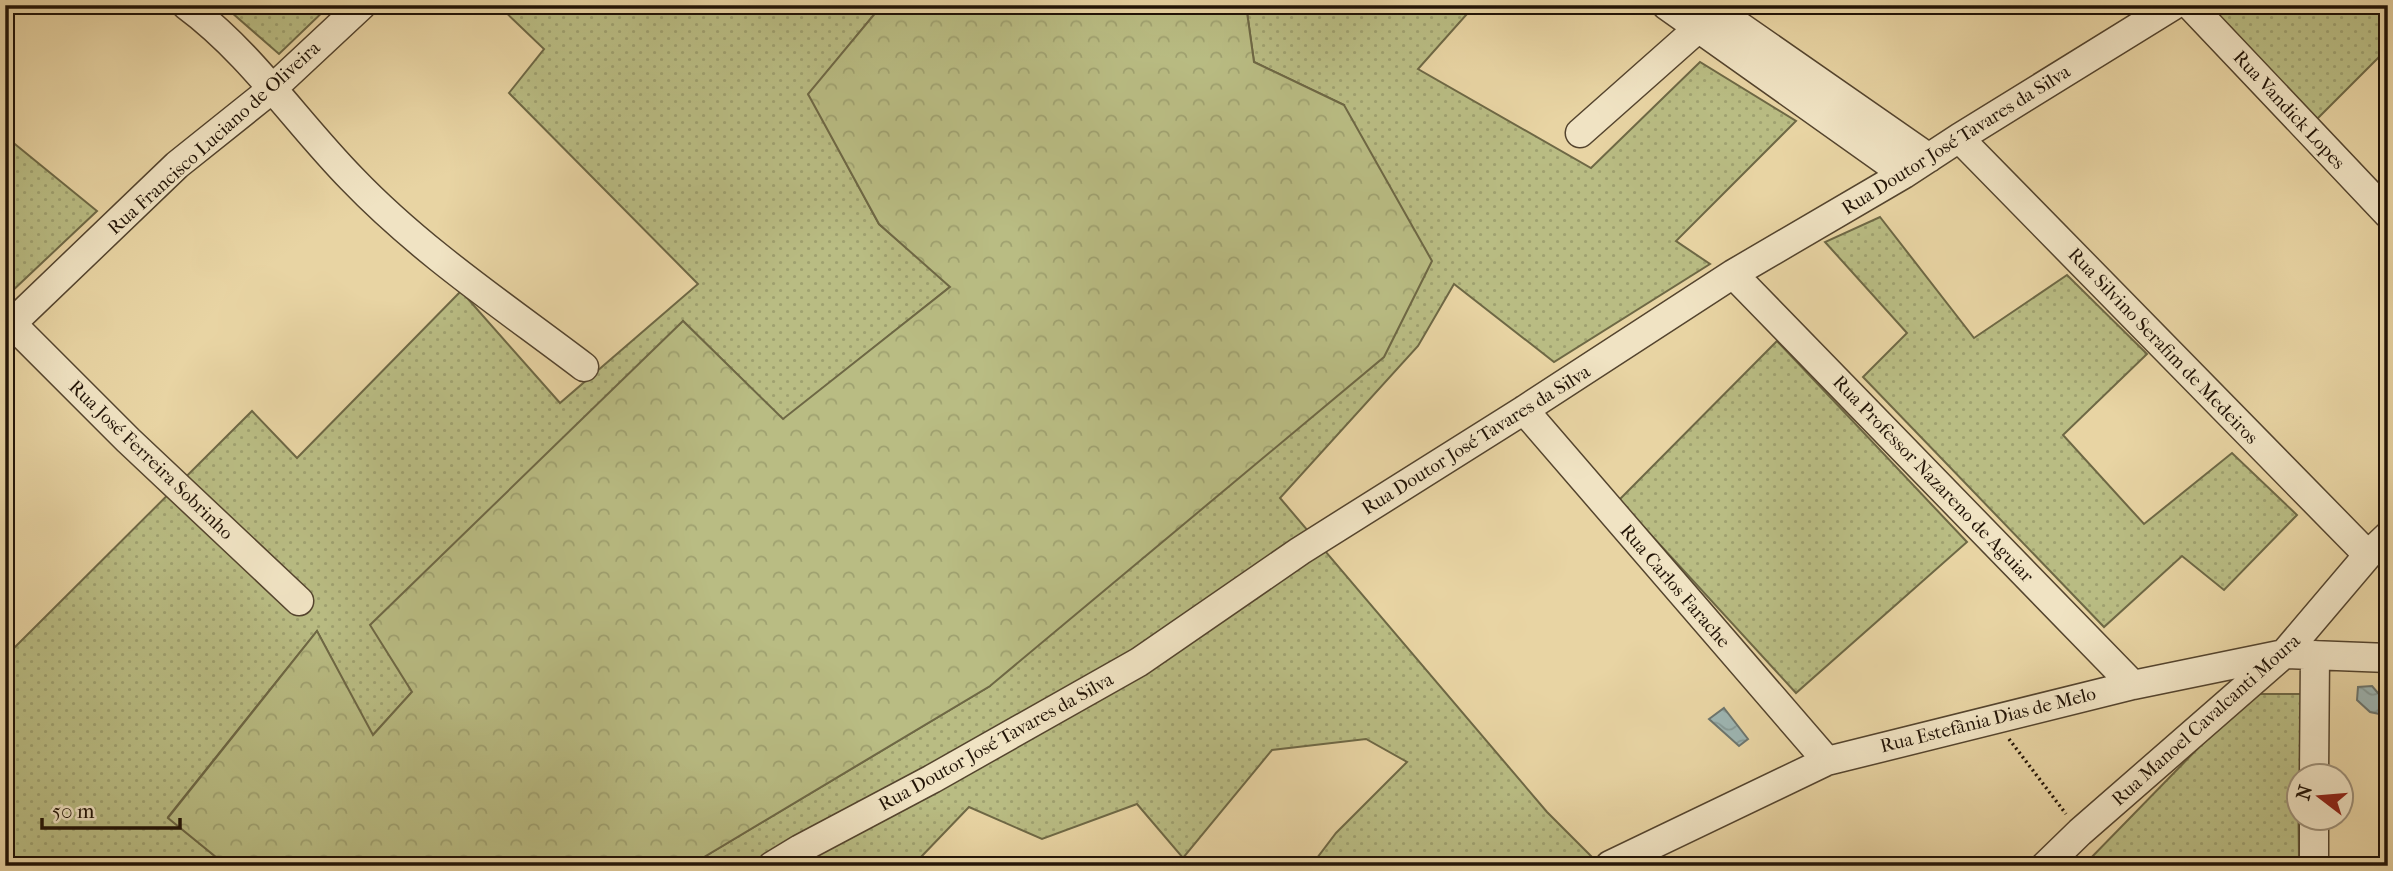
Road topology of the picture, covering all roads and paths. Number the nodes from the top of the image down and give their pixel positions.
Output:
1 (186, 5) edge
2 (362, 5) edge
3 (1666, 5) edge
4 (2174, 5) edge
5 (2190, 5) edge
6 (1712, 13) edge
7 (272, 89) junction
8 (1580, 133) dead end
9 (1959, 138) junction
10 (1929, 158) junction
11 (1904, 174) junction
12 (2388, 214) edge
13 (1733, 274) junction
14 (8, 323) edge
15 (584, 367) dead end
16 (1524, 410) junction
17 (2378, 546) edge
18 (299, 601) dead end
19 (2284, 654) junction
20 (2315, 655) junction
21 (2388, 658) edge
22 (2133, 685) junction
23 (1994, 719) junction
24 (1826, 761) junction
25 (2314, 762) edge
26 (2080, 832) junction
27 (2314, 832) edge
28 (772, 866) edge
29 (1610, 866) edge
30 (2045, 866) edge
31 (2314, 866) edge

1 - 7 street
2 - 7 street, Rua Francisco Luciano de Oliveira
3 - 6 street
4 - 9 street, Rua Doutor José Tavares da Silva
5 - 12 street, Rua Vandick Lopes
6 - 8 street
6 - 10 street
6 - 11 street
7 - 14 street, Rua Francisco Luciano de Oliveira
7 - 15 street
9 - 10 street, Rua Doutor José Tavares da Silva
9 - 17 street, Rua Silvino Serafim de Medeiros
10 - 11 street, Rua Doutor José Tavares da Silva
11 - 13 street, Rua Doutor José Tavares da Silva
13 - 16 street, Rua Doutor José Tavares da Silva
13 - 22 street, Rua Professor Nazareno de Aguiar
14 - 18 street, Rua José Ferreira Sobrinho
16 - 24 street, Rua Carlos Farache
16 - 28 street, Rua Doutor José Tavares da Silva
17 - 19 street, Rua Manoel Cavalcanti Moura
19 - 20 street, Rua Estefânia Dias de Melo
19 - 22 street, Rua Estefânia Dias de Melo
19 - 26 street, Rua Manoel Cavalcanti Moura
20 - 21 street, Rua Estefânia Dias de Melo
20 - 25 street
22 - 23 street, Rua Estefânia Dias de Melo
23 - 24 street, Rua Estefânia Dias de Melo
23 - 26 path
24 - 29 street, Rua Estefânia Dias de Melo
26 - 30 street, Rua Manoel Cavalcanti Moura
27 - 31 street

